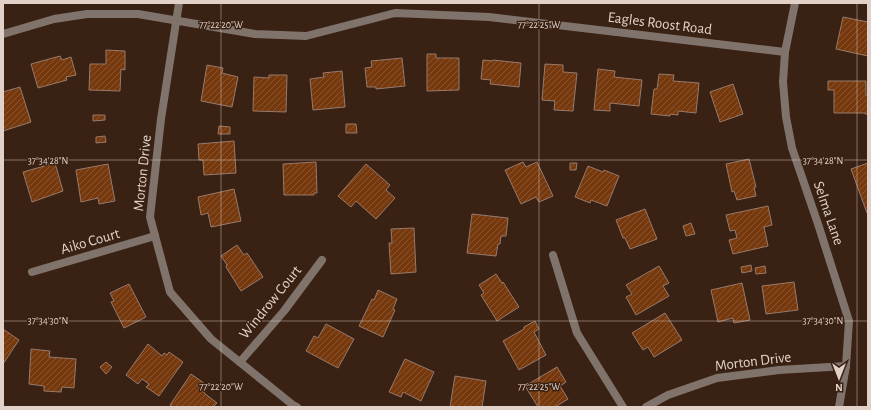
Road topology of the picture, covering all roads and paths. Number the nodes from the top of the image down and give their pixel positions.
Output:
1 (179, 3) edge
2 (795, 3) edge
3 (176, 21) junction
4 (3, 34) edge
5 (785, 52) junction
6 (155, 236) junction
7 (553, 255) dead end
8 (322, 260) dead end
9 (32, 272) dead end
10 (240, 362) junction
11 (846, 366) junction
12 (297, 407) edge
13 (623, 407) edge
14 (646, 407) edge
15 (839, 407) edge

1 - 3 street, Morton Drive
2 - 5 street, Selma Lane
3 - 4 street, Eagles Roost Road
3 - 5 street, Eagles Roost Road
3 - 6 street, Morton Drive
5 - 11 street, Selma Lane
6 - 9 street, Aiko Court
6 - 10 street, Morton Drive
7 - 13 street
8 - 10 street, Windrow Court
10 - 12 street, Morton Drive
11 - 14 street, Morton Drive
11 - 15 street, Selma Lane

